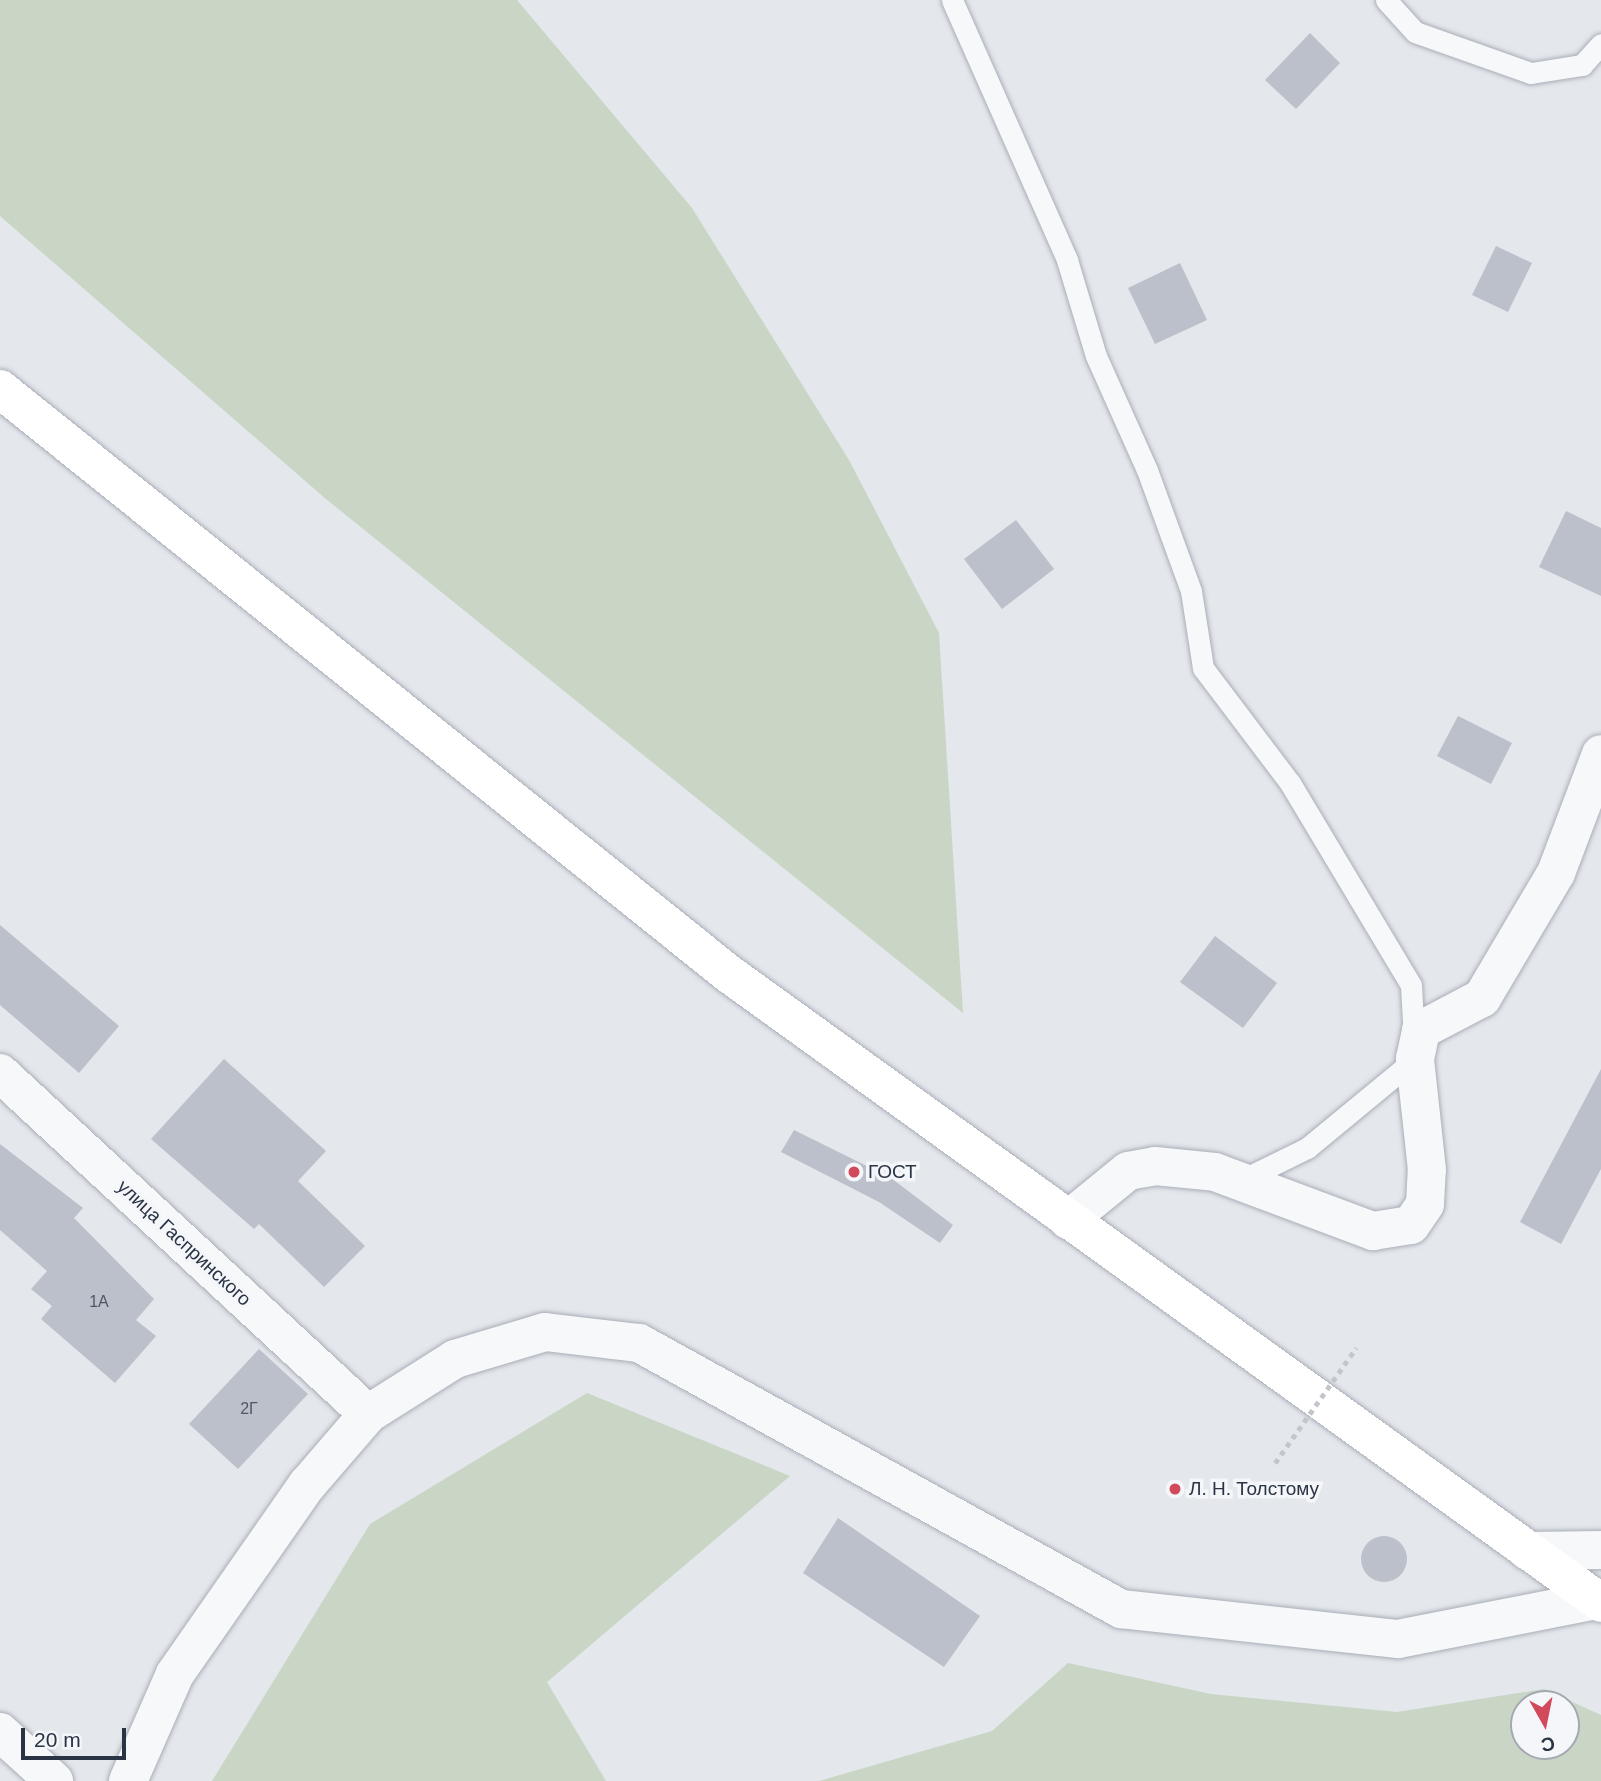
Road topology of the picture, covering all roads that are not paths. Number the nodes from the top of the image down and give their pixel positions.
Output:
1 (952, 0) edge
2 (1387, 0) edge
3 (1601, 44) edge
4 (0, 389) edge
5 (1601, 754) edge
6 (1415, 1059) junction
7 (0, 1073) edge
8 (1240, 1181) junction
9 (1068, 1220) junction
10 (368, 1414) junction
11 (1601, 1549) edge
12 (1528, 1551) junction
13 (1599, 1601) edge
14 (0, 1732) edge
15 (54, 1781) edge
16 (128, 1781) edge

1 - 6 lane
2 - 3 lane
4 - 9 main road
5 - 6 street
6 - 8 lane
6 - 8 street
7 - 10 street, улица Гаспринского
8 - 9 street
9 - 12 main road
10 - 13 street
10 - 16 street
11 - 12 street
12 - 13 main road
14 - 15 street

